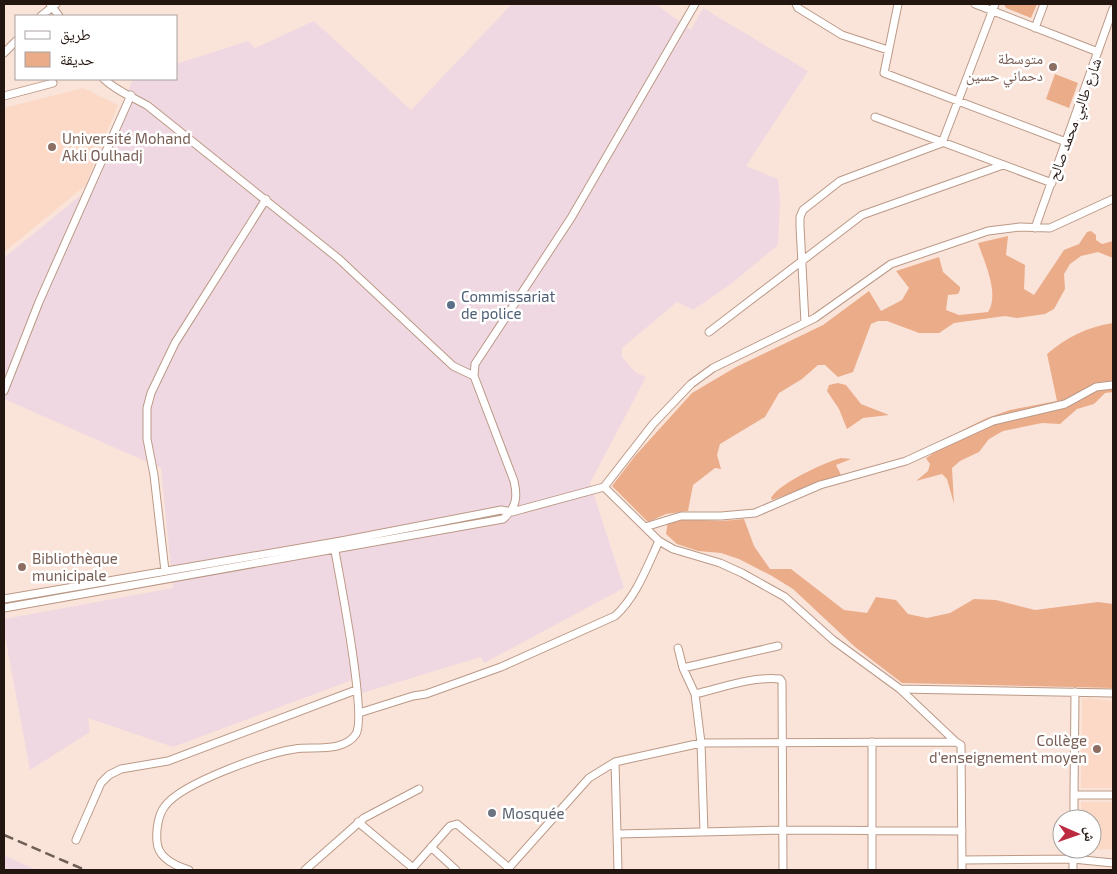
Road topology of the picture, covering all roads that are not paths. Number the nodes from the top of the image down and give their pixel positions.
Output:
1 (53, 4) edge
2 (695, 4) edge
3 (796, 4) edge
4 (898, 4) edge
5 (975, 4) edge
6 (1044, 4) edge
7 (993, 7) edge
8 (1113, 10) edge
9 (43, 15) edge
10 (1035, 28) junction
11 (15, 42) edge
12 (888, 50) junction
13 (1098, 52) junction
14 (4, 53) edge
15 (105, 80) edge
16 (53, 83) dead end
17 (131, 95) junction
18 (4, 96) edge
19 (958, 100) junction
20 (875, 117) dead end
21 (1066, 142) junction
22 (942, 143) junction
23 (1002, 165) junction
24 (1052, 183) junction
25 (1113, 198) edge
26 (266, 199) junction
27 (1035, 228) junction
28 (801, 262) junction
29 (805, 323) junction
30 (709, 332) dead end
31 (474, 376) junction
32 (1113, 385) edge
33 (4, 391) edge
34 (604, 487) junction
35 (512, 512) junction
36 (645, 527) junction
37 (659, 542) junction
38 (335, 551) junction
39 (165, 571) junction
40 (4, 599) edge
41 (4, 608) edge
42 (778, 646) dead end
43 (678, 648) dead end
44 (683, 668) junction
45 (900, 689) junction
46 (356, 690) junction
47 (1075, 692) junction
48 (1113, 693) edge
49 (695, 694) junction
50 (359, 713) junction
51 (782, 742) junction
52 (872, 742) junction
53 (956, 742) junction
54 (701, 743) junction
55 (615, 762) junction
56 (419, 789) dead end
57 (1074, 795) junction
58 (1113, 795) edge
59 (1074, 809) edge
60 (358, 822) junction
61 (783, 830) junction
62 (873, 830) junction
63 (962, 831) junction
64 (704, 832) junction
65 (618, 834) junction
66 (76, 840) dead end
67 (431, 848) junction
68 (1073, 859) junction
69 (962, 860) junction
70 (1113, 863) edge
71 (412, 869) edge
72 (508, 869) edge
73 (189, 870) edge
74 (305, 870) edge
75 (456, 870) edge
76 (618, 870) edge
77 (783, 870) edge
78 (872, 870) edge
79 (962, 870) edge
80 (1073, 870) edge

1 - 9 street
2 - 31 street
3 - 12 street
4 - 12 street
5 - 7 street
6 - 10 street
7 - 10 street
7 - 19 street
8 - 13 street, شارع طالبي محمد صالح
10 - 13 street
11 - 14 street
12 - 19 street
13 - 21 street, شارع طالبي محمد صالح
15 - 17 street
16 - 18 street
17 - 26 street
17 - 33 street
19 - 21 street
19 - 22 street
20 - 22 street
21 - 24 street, شارع طالبي محمد صالح
22 - 23 street
22 - 28 street
23 - 24 street
23 - 28 street
24 - 27 street, شارع طالبي محمد صالح
25 - 27 street
26 - 31 street
26 - 39 street
27 - 29 street
28 - 29 street
28 - 30 street
29 - 34 street
31 - 35 street
32 - 36 street
34 - 35 street
34 - 36 street
35 - 38 street
35 - 39 street
36 - 37 street
37 - 45 street
37 - 50 street
38 - 41 street
38 - 46 street
39 - 40 street
42 - 44 street
43 - 44 street
44 - 49 street
45 - 47 street
45 - 53 street
46 - 50 street
46 - 66 street
47 - 48 street
47 - 57 street
49 - 51 street
49 - 54 street
50 - 73 street
51 - 52 street
51 - 54 street
51 - 61 street
52 - 53 street
52 - 62 street
53 - 63 street
54 - 55 street
54 - 64 street
55 - 65 street
55 - 72 street
56 - 60 street
57 - 58 street
57 - 59 street
60 - 71 street
60 - 74 street
61 - 62 street
61 - 64 street
61 - 77 street
62 - 63 street
62 - 78 street
63 - 69 street
64 - 65 street
65 - 76 street
67 - 71 street
67 - 72 street
67 - 75 street
68 - 69 street
68 - 70 street
68 - 80 street
69 - 79 street

